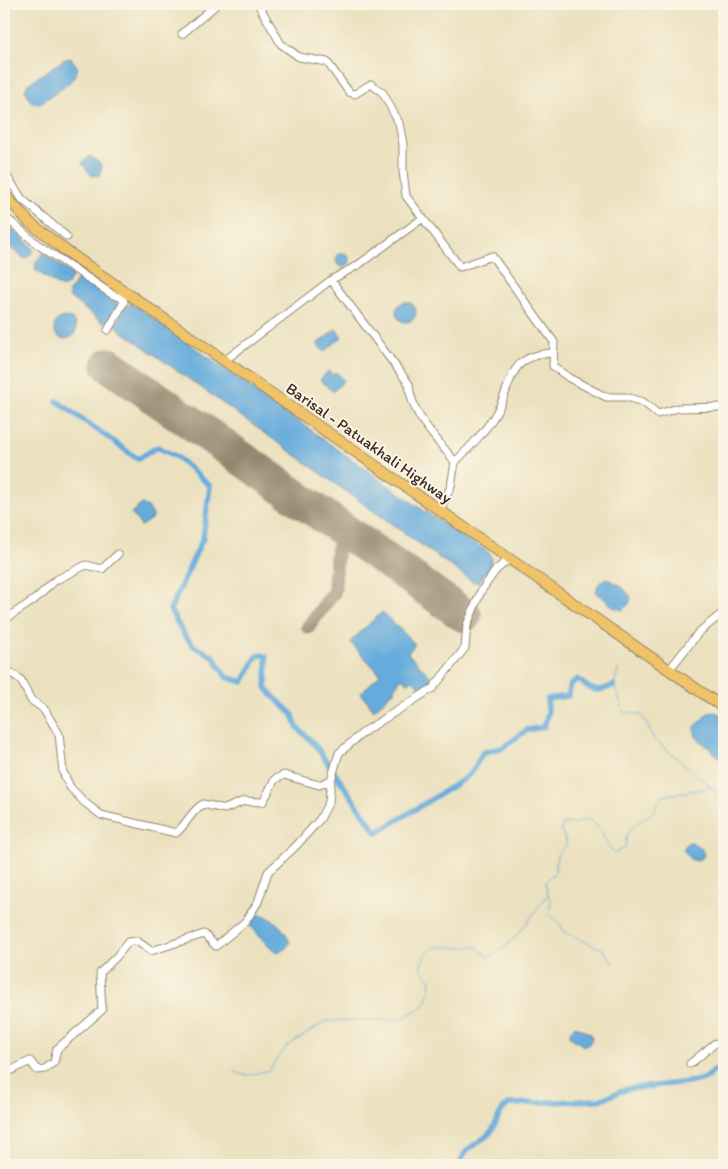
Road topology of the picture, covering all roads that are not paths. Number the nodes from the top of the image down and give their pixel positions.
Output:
1 (217, 4) edge
2 (258, 4) edge
3 (182, 34) dead end
4 (4, 172) edge
5 (4, 194) edge
6 (4, 216) edge
7 (423, 218) junction
8 (67, 237) dead end
9 (330, 280) junction
10 (108, 330) dead end
11 (552, 353) junction
12 (224, 361) junction
13 (724, 407) edge
14 (455, 462) junction
15 (440, 510) junction
16 (118, 554) dead end
17 (509, 559) junction
18 (724, 612) edge
19 (4, 620) edge
20 (4, 668) edge
21 (669, 670) junction
22 (724, 708) edge
23 (331, 780) junction
24 (724, 1040) edge
25 (690, 1064) dead end
26 (4, 1074) edge

1 - 3 street
2 - 7 street
4 - 8 street
5 - 12 highway, Barisal - Patuakhali Highway
6 - 10 street
7 - 9 street
7 - 11 street
9 - 12 street
9 - 14 street
11 - 13 street
11 - 14 street
12 - 15 highway, Barisal - Patuakhali Highway
14 - 15 street
15 - 17 highway, Barisal - Patuakhali Highway
16 - 19 street
17 - 21 highway, Barisal - Patuakhali Highway
17 - 23 street
18 - 21 street
20 - 23 street
21 - 22 highway, Barisal - Patuakhali Highway
23 - 26 street
24 - 25 street

